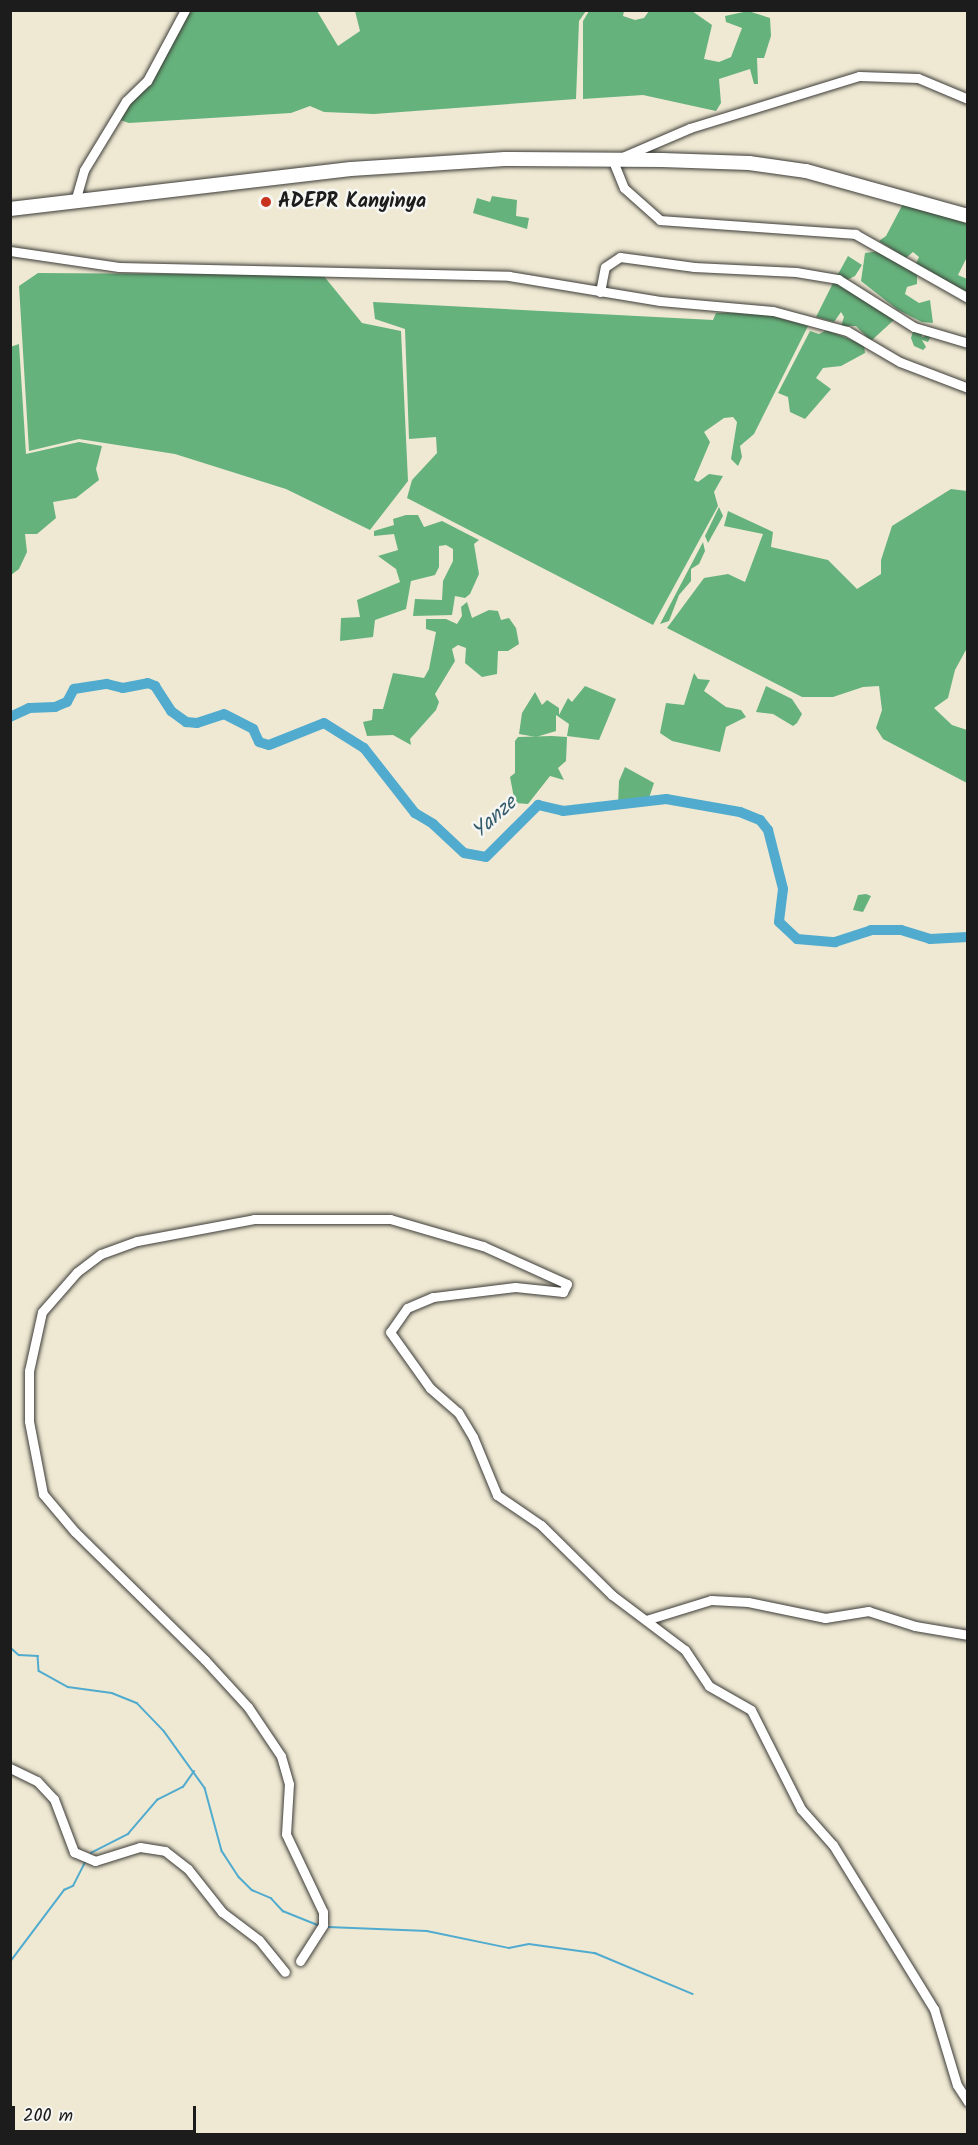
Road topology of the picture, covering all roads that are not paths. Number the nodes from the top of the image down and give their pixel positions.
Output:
1 (185, 10) edge
2 (968, 99) edge
3 (613, 161) junction
4 (76, 198) junction
5 (10, 208) edge
6 (968, 216) edge
7 (10, 251) edge
8 (600, 292) junction
9 (968, 298) edge
10 (968, 343) edge
11 (968, 388) edge
12 (646, 1620) junction
13 (968, 1635) edge
14 (10, 1768) edge
15 (300, 1961) dead end
16 (285, 1972) dead end
17 (968, 2102) edge

1 - 4 street
2 - 3 street
3 - 4 highway
3 - 6 highway
3 - 9 street
4 - 5 highway
7 - 8 street
8 - 10 street
8 - 11 street
12 - 13 street
12 - 15 street
12 - 17 street
14 - 16 street

